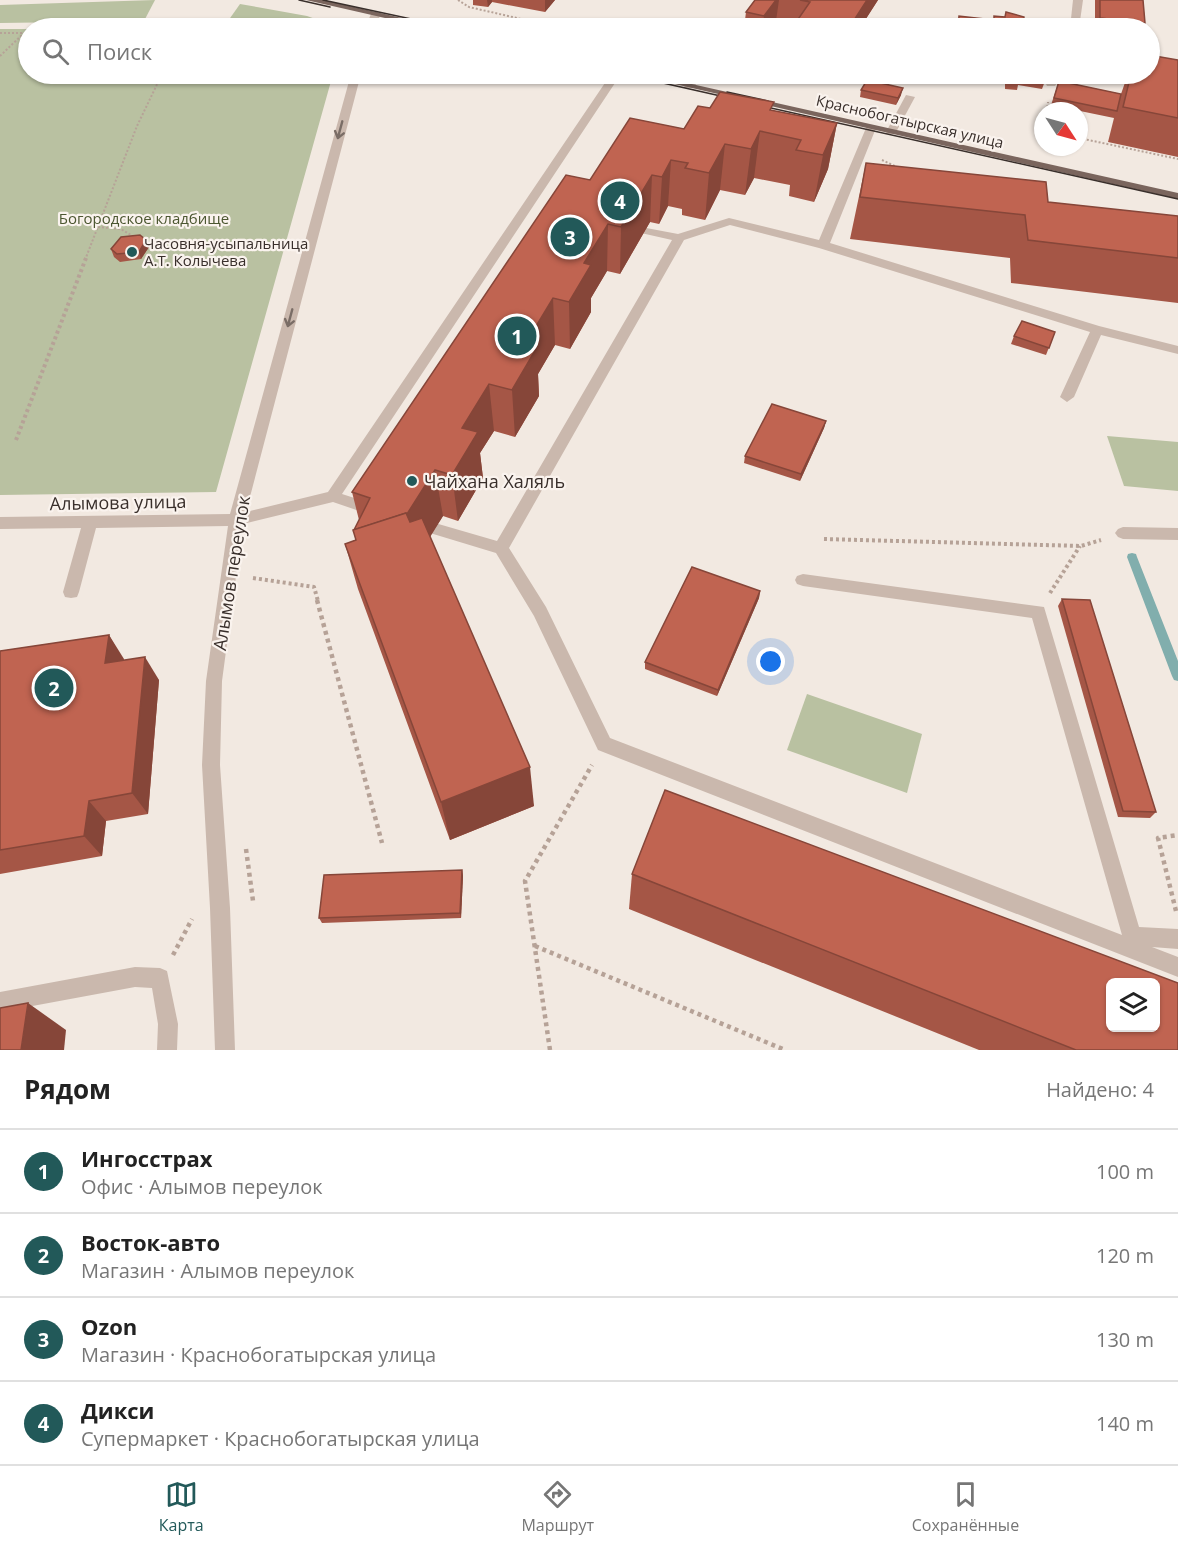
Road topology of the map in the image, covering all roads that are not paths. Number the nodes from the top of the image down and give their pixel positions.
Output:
1 (311, 0) edge
2 (1078, 0) edge
3 (375, 14) junction
4 (373, 18) edge
5 (394, 18) edge
6 (1076, 18) edge
7 (353, 84) edge
8 (610, 84) edge
9 (680, 84) edge
10 (689, 86) joint
11 (910, 97) dead end
12 (871, 128) junction
13 (891, 132) junction
14 (1178, 195) edge
15 (645, 230) edge
16 (679, 238) junction
17 (823, 245) junction
18 (1097, 330) junction
19 (1178, 350) edge
20 (1067, 397) dead end
21 (333, 496) junction
22 (380, 512) edge
23 (236, 520) junction
24 (90, 522) junction
25 (0, 523) edge
26 (435, 529) dead end
27 (1123, 533) road end
28 (1178, 534) edge
29 (501, 548) junction
30 (803, 580) dead end
31 (71, 592) dead end
32 (1178, 939) edge
33 (1178, 967) edge
34 (0, 1002) edge
35 (167, 1050) edge
36 (225, 1050) edge

1 - 3 main road
2 - 6 street
3 - 4 street
3 - 5 main road
7 -> 23 street, Алымов переулок
8 - 21 street
9 - 10 main road, Краснобогатырская улица
10 - 12 main road, Краснобогатырская улица
11 - 13 street
12 - 13 main road, Краснобогатырская улица
12 - 17 street
13 - 14 main road, Краснобогатырская улица
15 - 16 street
16 - 17 street
16 - 29 street
17 - 18 street
18 - 19 street
18 - 20 street
21 - 22 street
21 - 23 street, Алымова улица
23 - 24 street, Алымова улица
23 - 36 street, Алымов переулок
24 - 25 street, Алымова улица
24 - 31 street
26 - 29 street
27 - 28 street
29 - 33 street
30 - 32 street
34 - 35 street

